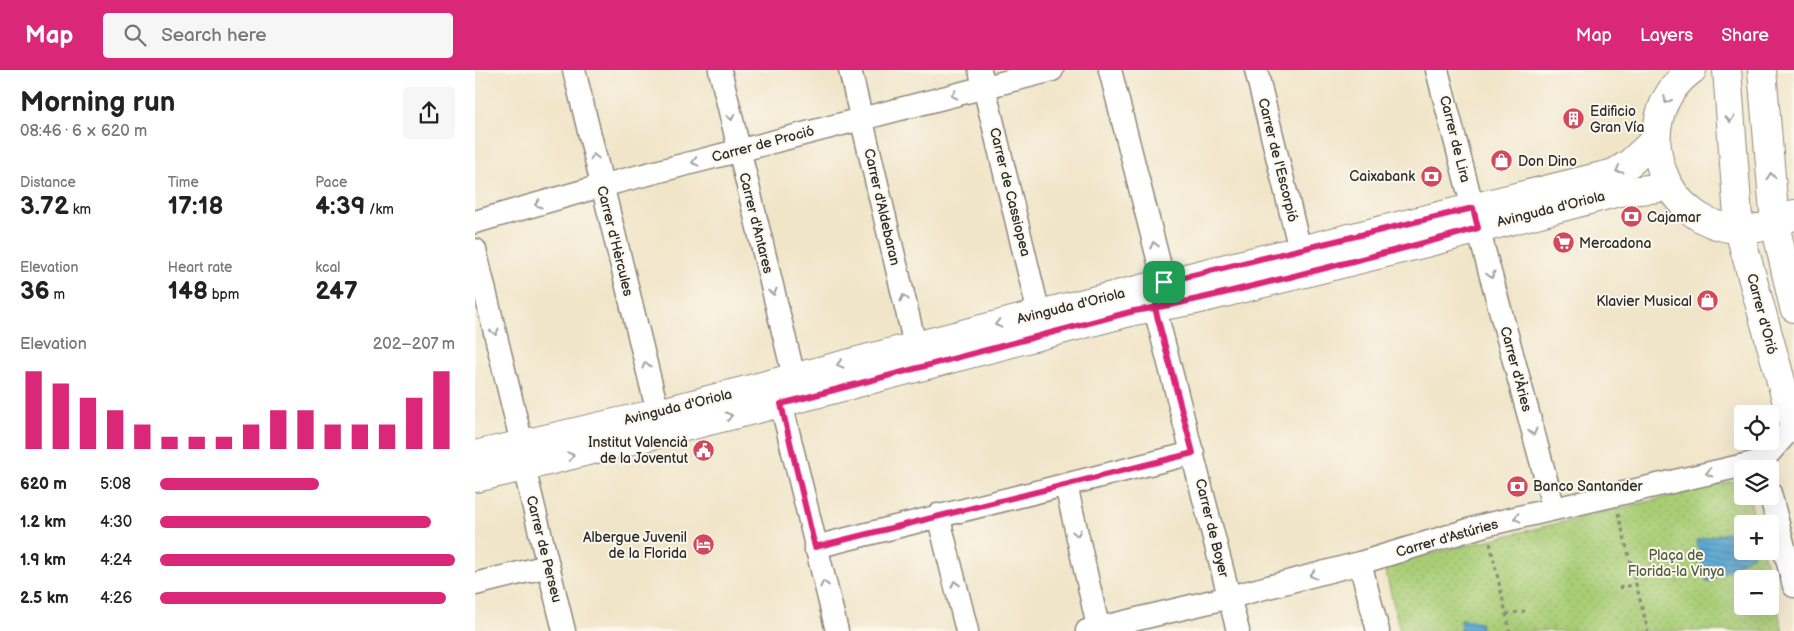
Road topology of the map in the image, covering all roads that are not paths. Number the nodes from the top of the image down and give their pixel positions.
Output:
1 (574, 70) edge
2 (720, 70) edge
3 (850, 70) edge
4 (1052, 70) edge
5 (1110, 70) edge
6 (1256, 70) edge
7 (1437, 70) edge
8 (1692, 70) edge
9 (1727, 70) edge
10 (1762, 70) edge
11 (983, 78) edge
12 (861, 118) junction
13 (1656, 139) junction
14 (739, 152) junction
15 (601, 186) junction
16 (1669, 188) junction
17 (1475, 218) junction
18 (1785, 219) edge
19 (475, 222) edge
20 (1739, 230) junction
21 (475, 250) edge
22 (1300, 250) junction
23 (1164, 282) junction
24 (1155, 308) junction
25 (1794, 308) edge
26 (1039, 314) junction
27 (915, 345) junction
28 (794, 376) junction
29 (781, 404) junction
30 (658, 413) junction
31 (1794, 427) edge
32 (1193, 453) junction
33 (475, 454) edge
34 (523, 456) junction
35 (1767, 460) edge
36 (1734, 471) edge
37 (475, 478) edge
38 (1066, 485) junction
39 (1773, 505) edge
40 (1554, 510) junction
41 (937, 515) junction
42 (815, 547) junction
43 (1360, 562) junction
44 (548, 566) junction
45 (475, 584) edge
46 (1794, 586) edge
47 (1229, 597) junction
48 (1095, 630) edge
49 (563, 631) edge
50 (837, 631) edge
51 (967, 631) edge
52 (1238, 631) edge
53 (1378, 631) edge

15 -> 1 street, Carrer d'Hèrcules
2 -> 14 street, Carrer d'Antares
3 - 12 street, Carrer d'Aldebaran
4 - 11 street, Carrer de Proció
23 -> 5 street
6 - 22 street, Carrer de l'Escorpió
7 - 17 street, Carrer de Lira
8 -> 13 main road
9 -> 20 main road, Carrer d'Orió
18 -> 10 main road
11 -> 12 street, Carrer de Proció
11 - 26 street, Carrer de Cassiopea
12 - 14 street, Carrer de Proció
27 -> 12 street, Carrer d'Aldebaran
13 - 16 main road
13 -> 17 main road, Avinguda d'Oriola
14 -> 15 street, Carrer de Proció
14 -> 28 street, Carrer d'Antares
15 -> 19 street, Carrer de Proció
30 -> 15 street, Carrer d'Hèrcules
16 - 17 main road, Avinguda d'Oriola
16 - 20 main road
17 - 22 main road, Avinguda d'Oriola
17 - 24 main road, Avinguda d'Oriola
17 -> 40 street, Carrer d'Àries
18 - 20 main road
18 - 25 main road
20 - 31 main road, Carrer d'Orió
21 -> 34 street, Carrer de Perseu
22 - 23 main road, Avinguda d'Oriola
23 - 24 street
23 - 26 main road, Avinguda d'Oriola
24 - 29 main road, Avinguda d'Oriola
24 - 32 street, Carrer de Boyer
26 -> 27 main road, Avinguda d'Oriola
27 -> 28 main road, Avinguda d'Oriola
28 - 30 main road, Avinguda d'Oriola
34 -> 29 main road, Avinguda d'Oriola
29 - 42 street
30 - 34 main road, Avinguda d'Oriola
31 - 35 street, Carrer d'Astúries
32 - 38 street
32 - 47 street, Carrer de Boyer
33 - 34 main road, Avinguda d'Oriola
34 - 37 main road, Avinguda d'Oriola
34 - 44 street, Carrer de Perseu
36 -> 40 street, Carrer d'Astúries
38 - 41 street
38 -> 48 street
39 - 46 street
40 -> 43 street, Carrer d'Astúries
41 - 42 street
51 -> 41 street
50 -> 42 street
43 -> 47 street, Carrer d'Astúries
43 - 53 street
44 - 45 street
44 - 49 street, Carrer de Perseu
47 - 48 street, Carrer d'Astúries
47 - 52 street, Carrer de Boyer

